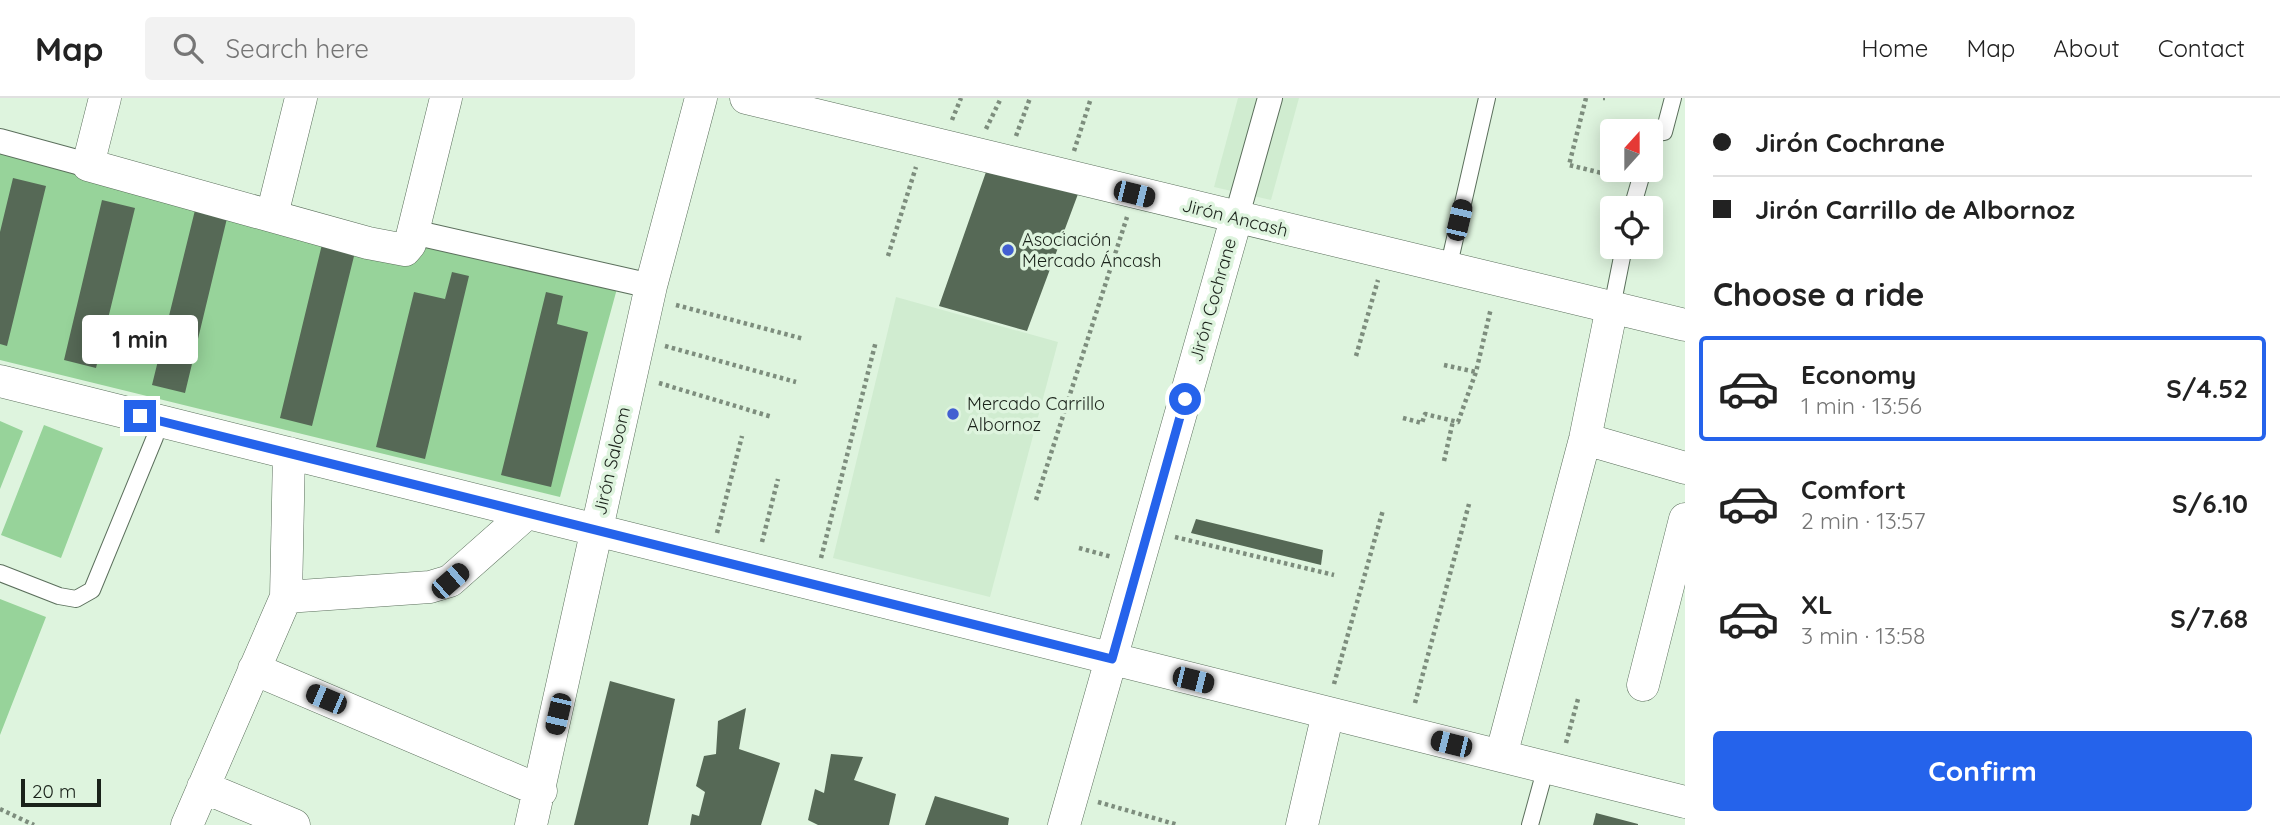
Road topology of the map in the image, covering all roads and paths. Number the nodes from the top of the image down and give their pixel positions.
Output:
1 (105, 98) edge
2 (301, 98) edge
3 (446, 98) edge
4 (701, 98) edge
5 (746, 98) edge
6 (1030, 98) edge
7 (1091, 98) edge
8 (1270, 98) edge
9 (1487, 98) edge
10 (1586, 98) edge
11 (1673, 98) edge
12 (1663, 132) edge
13 (0, 141) edge
14 (924, 142) junction
15 (1006, 162) junction
16 (88, 165) junction
17 (1600, 170) edge
18 (1065, 177) junction
19 (1134, 194) junction
20 (272, 215) junction
21 (1236, 219) junction
22 (413, 232) junction
23 (1384, 254) junction
24 (888, 256) dead end
25 (1622, 259) edge
26 (1448, 269) junction
27 (1496, 280) junction
28 (650, 292) junction
29 (1612, 307) junction
30 (1685, 325) edge
31 (804, 339) dead end
32 (640, 340) junction
33 (876, 341) dead end
34 (1356, 356) dead end
35 (1444, 365) dead end
36 (1476, 372) junction
37 (632, 375) junction
38 (0, 380) edge
39 (796, 383) dead end
40 (772, 417) dead end
41 (1403, 418) dead end
42 (1454, 421) junction
43 (742, 436) dead end
44 (155, 437) dead end
45 (1585, 439) junction
46 (289, 453) junction
47 (1444, 461) dead end
48 (1685, 467) edge
49 (778, 479) dead end
50 (1036, 500) dead end
51 (1469, 505) dead end
52 (1383, 510) dead end
53 (527, 513) junction
54 (1685, 519) edge
55 (1149, 528) junction
56 (596, 531) junction
57 (710, 560) junction
58 (754, 570) junction
59 (0, 573) edge
60 (1334, 575) dead end
61 (814, 585) junction
62 (286, 597) junction
63 (1112, 659) junction
64 (254, 669) junction
65 (1643, 685) dead end
66 (1331, 698) junction
67 (1577, 699) dead end
68 (1415, 703) dead end
69 (1501, 756) junction
70 (1553, 769) junction
71 (203, 787) junction
72 (541, 791) junction
73 (1073, 794) junction
74 (1685, 802) edge
75 (0, 809) edge
76 (34, 825) edge
77 (187, 825) edge
78 (294, 825) edge
79 (531, 825) edge
80 (1064, 825) edge
81 (1178, 825) edge
82 (1303, 825) edge
83 (1530, 825) edge

1 - 16 street
2 - 20 street
3 - 22 street
4 - 28 street, Jirón Saloom
5 - 14 street, Jirón Ancash
6 - 15 path
7 - 18 path
8 - 21 street, Jirón Cochrane
9 - 26 lane
10 - 17 path
11 - 12 lane
13 - 16 street
14 - 15 street, Jirón Ancash
14 - 24 path
15 - 18 street, Jirón Ancash
16 - 20 street
18 - 19 street, Jirón Ancash
19 - 21 street, Jirón Ancash
19 - 50 path
20 - 22 street
21 - 23 street, Jirón Ancash
21 - 55 street, Jirón Cochrane
22 - 28 street
23 - 26 street, Jirón Ancash
23 - 34 path
25 - 29 lane
26 - 27 street, Jirón Ancash
27 - 29 street, Jirón Ancash
27 - 36 path
28 - 31 path
28 - 32 street, Jirón Saloom
29 - 30 street, Jirón Ancash
29 - 45 street
32 - 37 street, Jirón Saloom
32 - 39 path
33 - 61 path
35 - 36 path
36 - 42 path
37 - 40 path
37 - 56 street, Jirón Saloom
38 - 46 street
41 - 42 path
42 - 47 path
43 - 57 path
44 - 59 lane
45 - 48 street
45 - 69 street
46 - 53 street
46 - 62 street
49 - 58 path
51 - 68 path
52 - 66 path
53 - 56 street
53 - 62 street
54 - 65 street
55 - 60 path
55 - 63 street, Jirón Cochrane
56 - 57 street
56 - 72 street, Jirón Saloom
57 - 58 street
58 - 61 street
61 - 63 street
62 - 64 street
63 - 66 street
63 - 73 street, Jirón Cochrane
64 - 71 street
64 - 72 street
66 - 69 street
66 - 82 street
67 - 70 path
69 - 70 street
70 - 74 street
70 - 83 lane
71 - 77 street
71 - 78 street
72 - 79 street, Jirón Saloom
73 - 80 street, Jirón Cochrane
73 - 81 path
75 - 76 path

